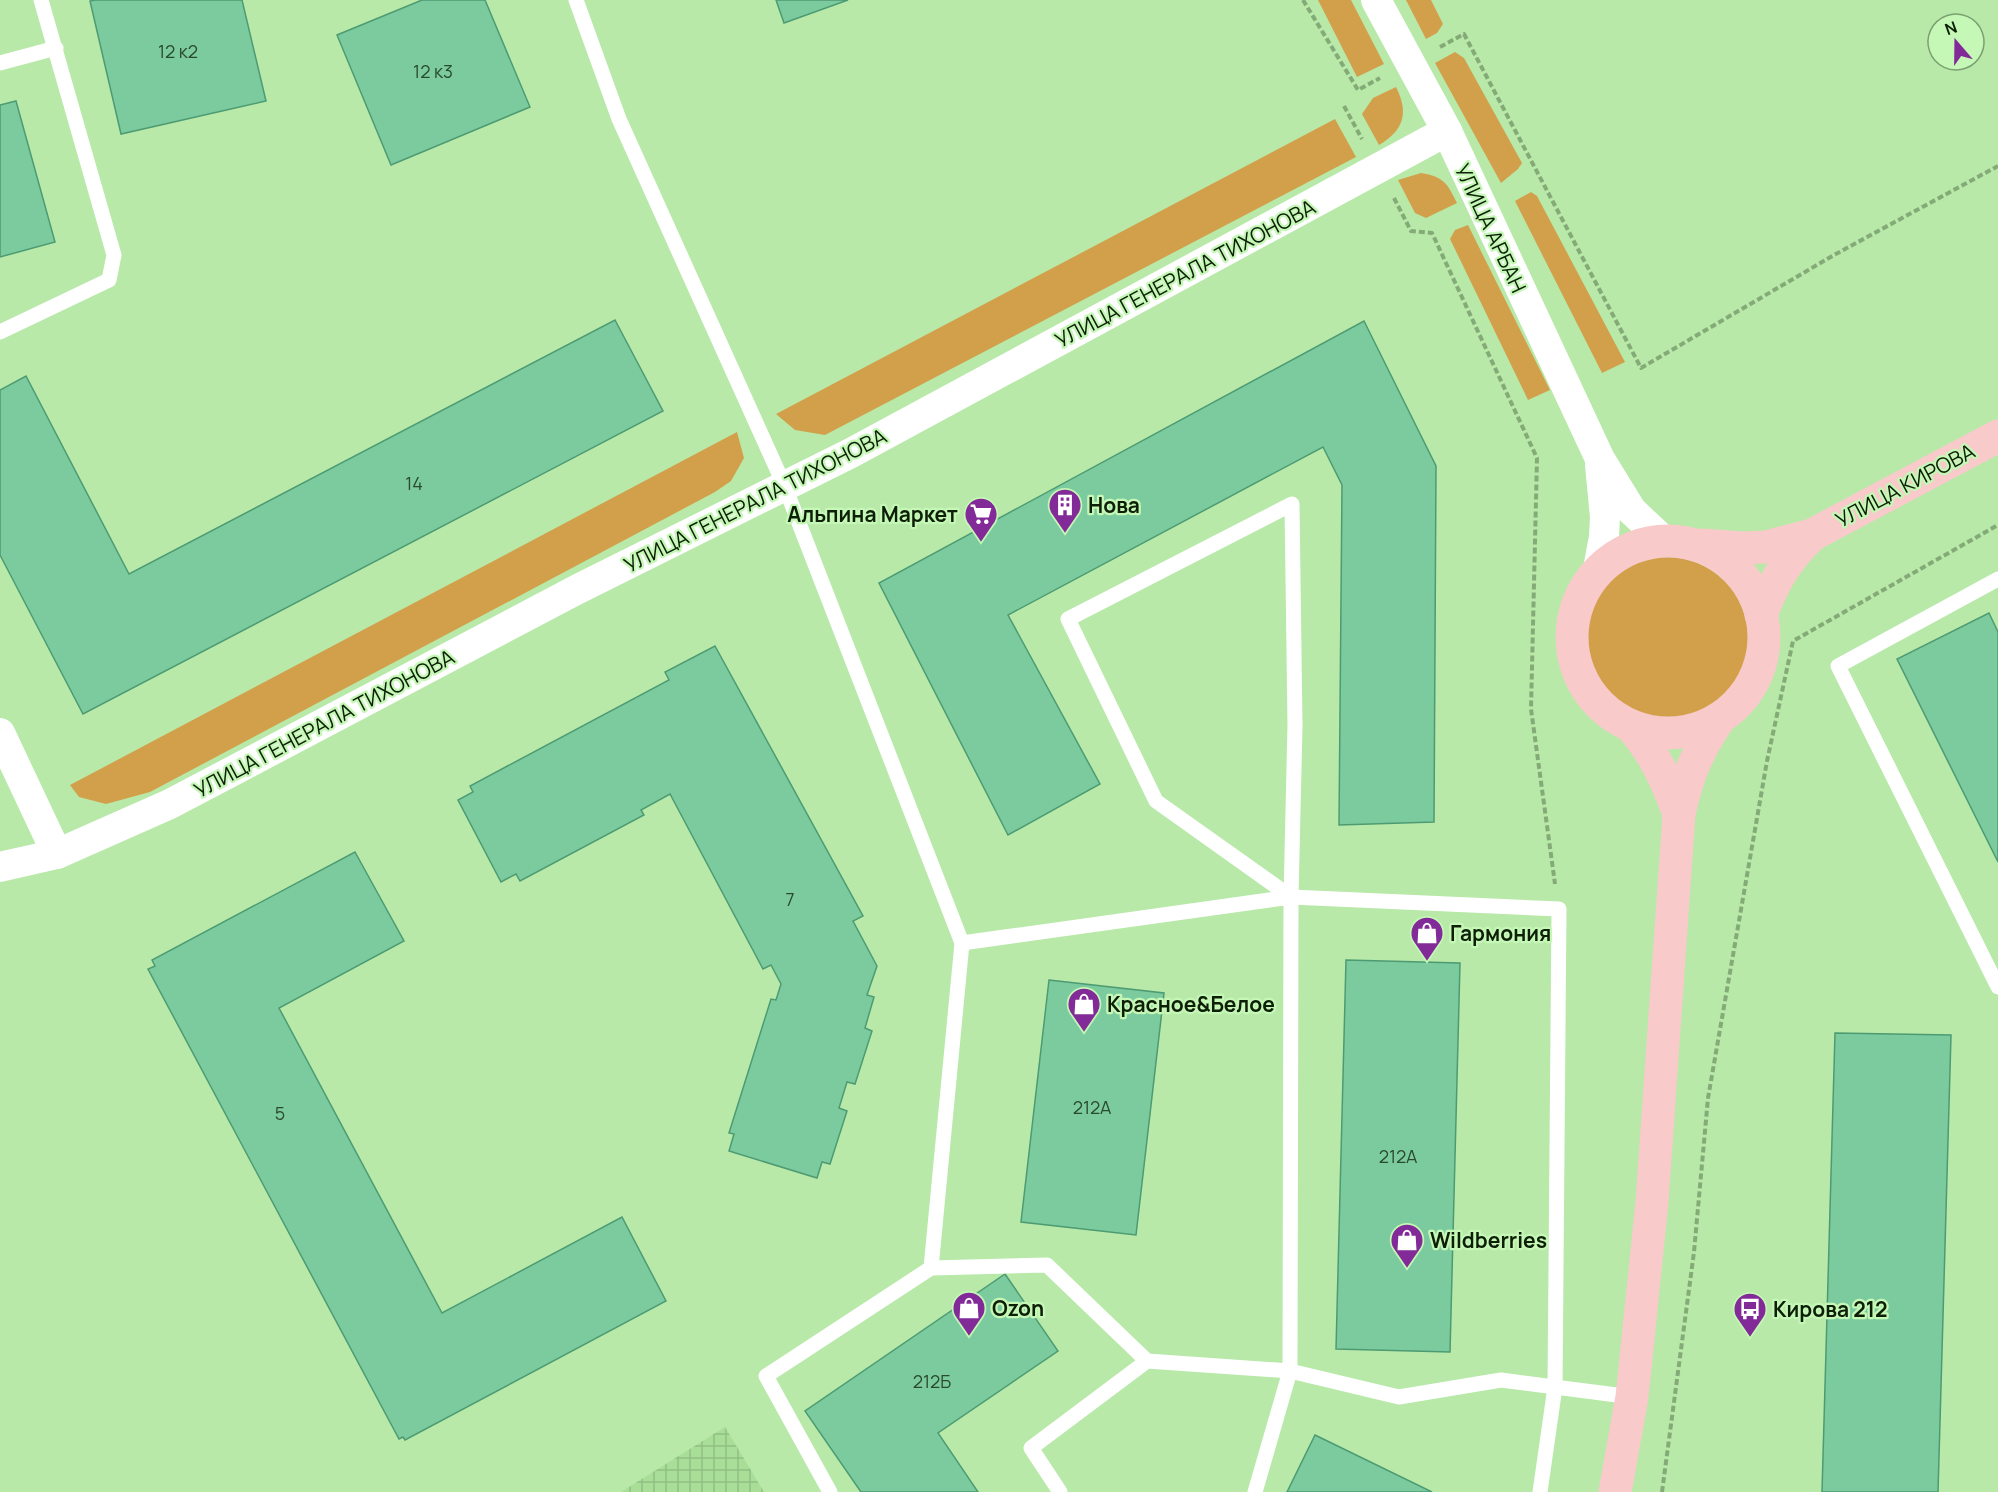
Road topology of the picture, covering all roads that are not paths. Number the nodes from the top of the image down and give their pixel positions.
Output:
1 (41, 0) edge
2 (576, 0) edge
3 (1376, 0) edge
4 (56, 48) junction
5 (0, 63) edge
6 (1446, 131) junction
7 (0, 332) edge
8 (1998, 436) edge
9 (1600, 459) junction
10 (785, 487) junction
11 (1812, 535) junction
12 (1677, 542) junction
13 (1598, 569) junction
14 (1998, 579) edge
15 (1761, 615) junction
16 (1719, 719) junction
17 (1631, 726) junction
18 (0, 733) edge
19 (1679, 814) junction
20 (57, 854) junction
21 (0, 867) edge
22 (1291, 897) junction
23 (962, 943) junction
24 (1998, 987) edge
25 (931, 1268) junction
26 (1147, 1361) junction
27 (1290, 1371) junction
28 (1555, 1387) junction
29 (1632, 1397) junction
30 (830, 1492) edge
31 (1060, 1492) edge
32 (1255, 1492) edge
33 (1540, 1492) edge
34 (1615, 1492) edge

1 - 4 lane
2 - 10 lane
3 - 6 street, УЛИЦА АРБАН
4 - 5 lane
4 - 7 lane
6 - 9 street, УЛИЦА АРБАН
6 - 10 street, УЛИЦА ГЕНЕРАЛА ТИХОНОВА
8 - 11 main road, УЛИЦА КИРОВА
9 - 12 street
9 - 13 street
10 - 20 street, УЛИЦА ГЕНЕРАЛА ТИХОНОВА
10 - 23 lane
11 - 12 main road
11 - 15 main road
12 - 13 main road
12 - 15 main road
13 - 17 main road
14 - 24 lane
15 - 16 main road
16 - 17 main road
16 - 19 main road
17 - 19 main road
18 - 20 street
19 - 29 main road
20 - 21 street, УЛИЦА ГЕНЕРАЛА ТИХОНОВА
22 - 22 lane
22 - 23 lane
22 - 27 lane
22 - 28 lane
23 - 25 lane
25 - 26 lane
25 - 30 lane
26 - 27 lane
26 - 31 lane
27 - 28 lane
27 - 32 lane
28 - 29 lane
28 - 33 lane
29 - 34 main road

